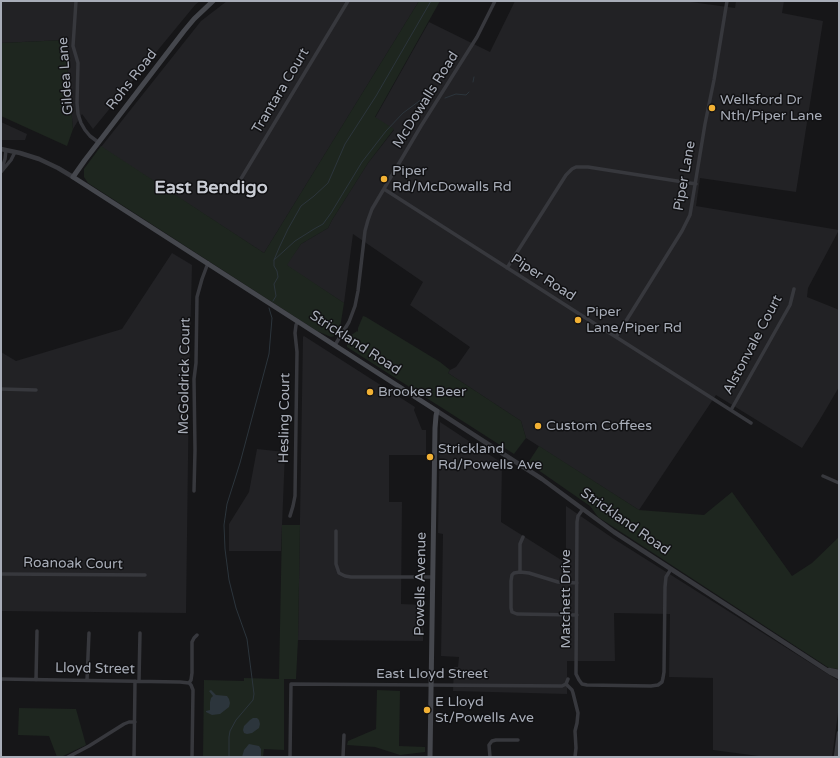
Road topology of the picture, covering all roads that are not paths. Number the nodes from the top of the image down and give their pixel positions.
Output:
1 (76, 1) edge
2 (213, 1) edge
3 (348, 1) edge
4 (495, 1) edge
5 (727, 1) edge
6 (98, 142) junction
7 (3, 150) edge
8 (14, 152) junction
9 (1, 172) edge
10 (73, 176) junction
11 (696, 184) junction
12 (384, 189) junction
13 (233, 192) dead end
14 (208, 263) junction
15 (507, 268) junction
16 (794, 289) dead end
17 (298, 321) junction
18 (616, 336) junction
19 (335, 345) junction
20 (1, 389) edge
21 (36, 390) dead end
22 (731, 410) junction
23 (437, 411) junction
24 (751, 423) dead end
25 (823, 476) dead end
26 (839, 483) edge
27 (194, 491) dead end
28 (583, 509) junction
29 (290, 516) dead end
30 (336, 531) dead end
31 (523, 538) dead end
32 (671, 569) junction
33 (520, 572) junction
34 (1, 574) edge
35 (145, 575) dead end
36 (433, 578) junction
37 (577, 583) junction
38 (577, 615) junction
39 (37, 631) dead end
40 (89, 633) dead end
41 (140, 633) dead end
42 (197, 635) dead end
43 (826, 669) junction
44 (839, 672) edge
45 (839, 677) edge
46 (1, 679) edge
47 (568, 679) dead end
48 (36, 680) junction
49 (87, 680) junction
50 (137, 681) junction
51 (189, 683) junction
52 (566, 684) junction
53 (432, 685) junction
54 (135, 722) junction
55 (839, 733) edge
56 (344, 734) dead end
57 (518, 740) dead end
58 (68, 757) edge
59 (134, 757) edge
60 (192, 757) edge
61 (290, 757) edge
62 (343, 757) edge
63 (430, 757) edge
64 (490, 757) edge
65 (574, 757) edge
66 (836, 757) edge

1 - 6 street, Gildea Lane
2 - 6 main road, Rohs Road
3 - 13 street, Trantara Court
4 - 12 street, McDowalls Road
5 - 11 street, Piper Lane
6 - 10 main road, Rohs Road
7 - 8 street, Strickland Road
7 - 9 street
8 - 9 street
8 - 10 street, Strickland Road
10 - 14 main road, Strickland Road
11 - 15 street
11 - 18 street, Piper Lane
12 - 15 street, Piper Road
12 - 19 street, McDowalls Road
14 - 17 main road, Strickland Road
14 - 27 street, McGoldrick Court
15 - 18 street, Piper Road
16 - 22 street, Alstonvale Court
17 - 19 main road, Strickland Road
17 - 29 street, Hesling Court
18 - 22 street, Piper Road
19 - 23 main road, Strickland Road
20 - 21 street
22 - 24 street, Piper Road
23 - 28 street, Strickland Road
23 - 36 main road, Powells Avenue
25 - 26 street
28 - 32 street, Strickland Road
28 - 37 street, Matchett Drive
30 - 36 street
31 - 33 street
32 - 38 street, Matchett Drive
32 - 43 street, Strickland Road
33 - 37 street
33 - 38 street
34 - 35 street, Roanoak Court
36 - 53 main road, Powells Avenue
37 - 38 street, Matchett Drive
39 - 48 street
40 - 49 street
41 - 50 street
42 - 51 street
43 - 44 street, Strickland Road
43 - 45 street, Strickland Road
46 - 48 street, Lloyd Street
47 - 52 street
48 - 49 street, Lloyd Street
49 - 50 street, Lloyd Street
50 - 51 street, Lloyd Street
50 - 54 street
51 - 60 street
52 - 53 street, East Lloyd Street
52 - 65 street
53 - 61 street, East Lloyd Street
53 - 63 main road, Powells Avenue
54 - 58 street
54 - 59 street
55 - 66 street
56 - 62 street
57 - 64 street

